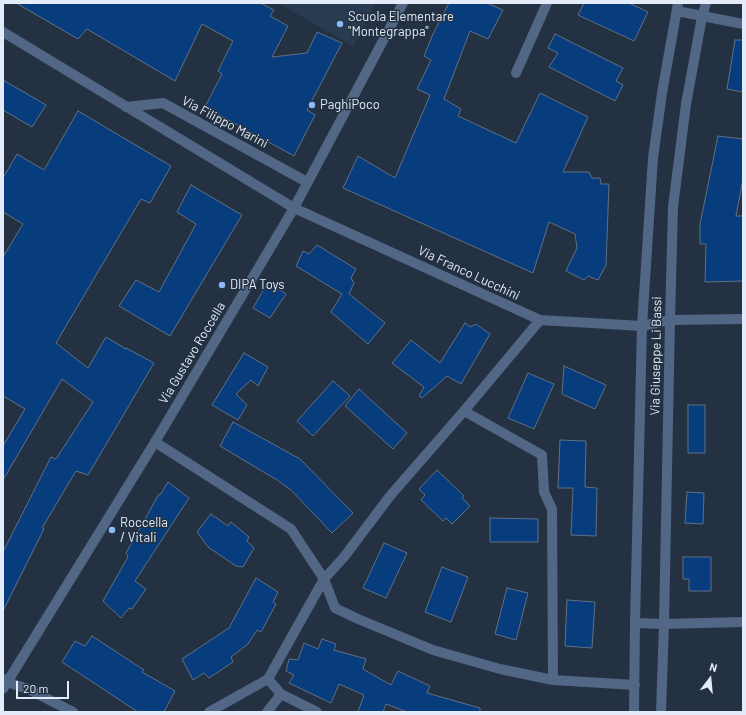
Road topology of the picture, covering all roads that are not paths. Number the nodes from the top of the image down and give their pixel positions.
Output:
1 (403, 3) edge
2 (547, 3) edge
3 (706, 3) edge
4 (677, 7) edge
5 (702, 16) junction
6 (743, 24) edge
7 (3, 32) edge
8 (516, 73) dead end
9 (126, 107) junction
10 (307, 182) junction
11 (294, 208) junction
12 (743, 319) edge
13 (540, 320) junction
14 (670, 320) junction
15 (642, 326) junction
16 (464, 411) junction
17 (155, 442) junction
18 (324, 579) junction
19 (743, 622) edge
20 (635, 623) junction
21 (664, 624) junction
22 (268, 679) junction
23 (553, 680) junction
24 (4, 683) edge
25 (635, 685) junction
26 (281, 694) junction
27 (73, 712) edge
28 (209, 712) edge
29 (267, 712) edge
30 (317, 712) edge
31 (634, 712) edge
32 (661, 712) edge

1 - 10 street, Via Gustavo Roccella
2 - 8 street
3 - 5 street, Via Giuseppe Li Bassi
4 - 5 street
4 - 15 street, Via Giuseppe Li Bassi
5 - 6 street
5 - 14 street, Via Giuseppe Li Bassi
7 - 9 street
9 - 10 street, Via Filippo Marini
9 - 11 street
10 - 11 street, Via Gustavo Roccella
11 - 13 street, Via Franco Lucchini
11 - 17 street, Via Gustavo Roccella
12 - 14 street, Via Franco Lucchini
13 - 15 street, Via Franco Lucchini
13 - 16 street
14 - 15 street, Via Franco Lucchini
14 - 21 street, Via Giuseppe Li Bassi
15 - 20 street, Via Giuseppe Li Bassi
16 - 18 street
16 - 23 street
17 - 18 street
17 - 24 street, Via Gustavo Roccella
18 - 22 street
18 - 23 street
19 - 21 street
20 - 21 street
20 - 25 street, Via Giuseppe Li Bassi
21 - 32 street, Via Giuseppe Li Bassi
22 - 26 street
22 - 28 street
23 - 25 street
24 - 27 street
25 - 31 street, Via Giuseppe Li Bassi
26 - 29 street
26 - 30 street

